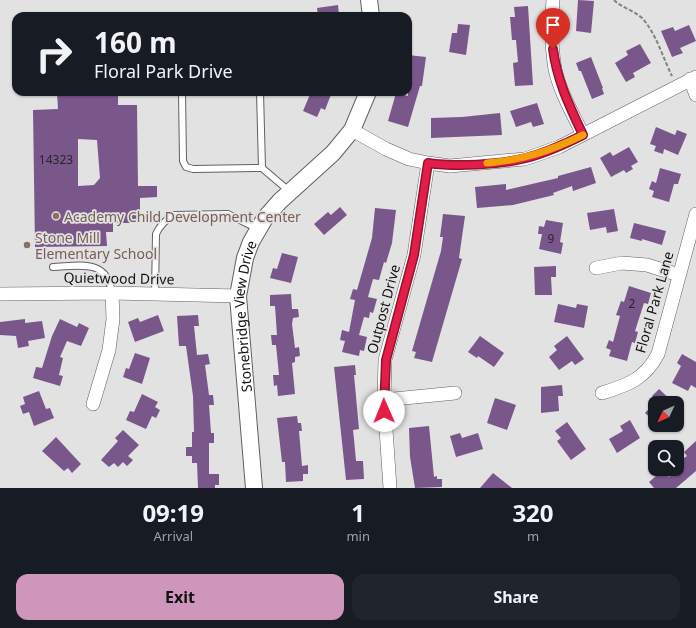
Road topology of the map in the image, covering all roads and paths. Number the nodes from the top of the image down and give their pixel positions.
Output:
1 (369, 0) edge
2 (553, 0) edge
3 (614, 0) edge
4 (370, 12) edge
5 (693, 78) edge
6 (676, 86) junction
7 (696, 95) edge
8 (182, 96) edge
9 (260, 96) edge
10 (366, 96) edge
11 (352, 130) junction
12 (583, 135) junction
13 (428, 163) junction
14 (262, 168) junction
15 (290, 192) junction
16 (696, 214) edge
17 (258, 230) junction
18 (52, 267) dead end
19 (596, 268) dead end
20 (679, 275) junction
21 (112, 293) junction
22 (0, 294) edge
23 (155, 294) junction
24 (238, 296) junction
25 (455, 393) dead end
26 (602, 393) dead end
27 (384, 400) junction
28 (93, 404) dead end
29 (254, 488) edge
30 (390, 488) edge

1 - 4 street
2 - 12 street
3 - 6 path
5 - 6 street
5 - 7 street
6 - 12 street
8 - 14 lane
9 - 14 lane
10 - 11 street, Stonebridge View Drive
11 - 13 street
11 - 15 street, Stonebridge View Drive
12 - 13 street
13 - 27 street, Outpost Drive
14 - 15 lane
15 - 17 street, Stonebridge View Drive
16 - 20 street, Floral Park Lane
17 - 23 lane
17 - 24 street, Stonebridge View Drive
18 - 21 lane
19 - 20 street
20 - 26 street, Floral Park Lane
21 - 22 street, Quietwood Drive
21 - 23 street, Quietwood Drive
21 - 28 street
23 - 24 street, Quietwood Drive
24 - 29 street, Stonebridge View Drive
25 - 27 street
27 - 30 street, Outpost Drive

